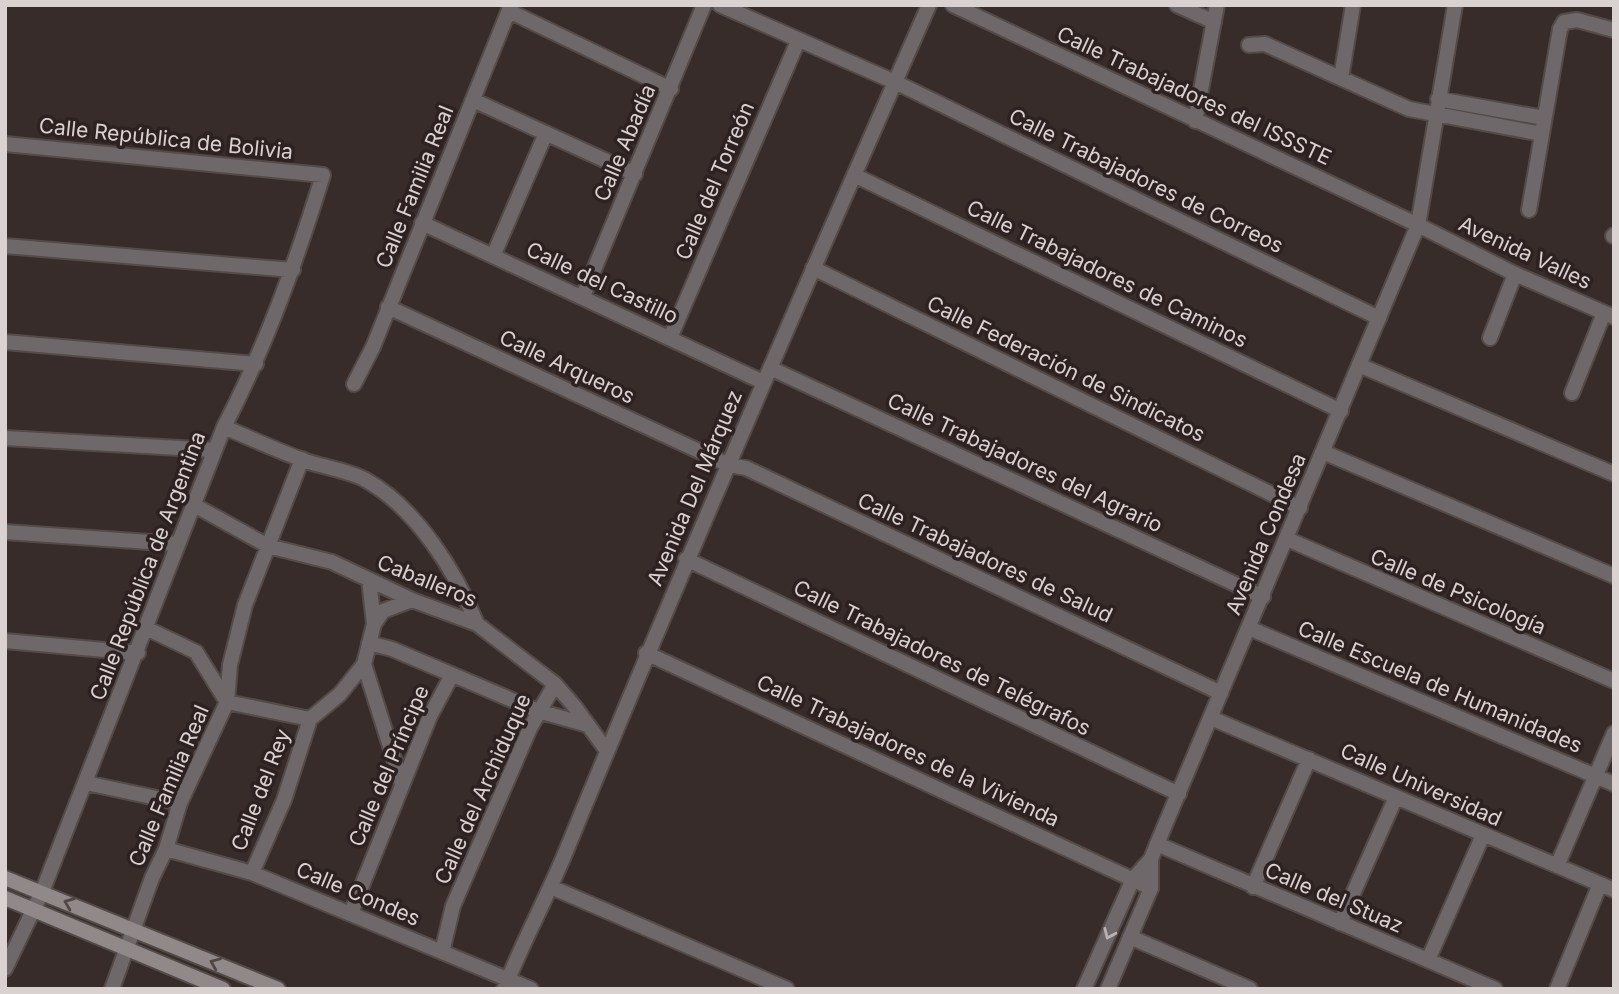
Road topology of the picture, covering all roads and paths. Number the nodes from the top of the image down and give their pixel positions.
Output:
1 (704, 5) edge
2 (720, 5) edge
3 (929, 5) edge
4 (953, 5) edge
5 (1177, 5) edge
6 (1217, 5) edge
7 (1353, 5) edge
8 (1455, 5) edge
9 (510, 8) edge
10 (1214, 22) junction
11 (1614, 30) edge
12 (798, 41) junction
13 (1249, 45) dead end
14 (1341, 78) junction
15 (895, 82) junction
16 (671, 89) junction
17 (1438, 99) junction
18 (473, 100) junction
19 (1435, 115) junction
20 (1544, 118) junction
21 (1195, 121) junction
22 (546, 133) junction
23 (1542, 134) junction
24 (5, 144) edge
25 (635, 174) junction
26 (323, 175) joint
27 (854, 175) junction
28 (1529, 210) dead end
29 (422, 223) junction
30 (1418, 225) junction
31 (5, 246) edge
32 (494, 254) junction
33 (813, 268) junction
34 (293, 270) junction
35 (1515, 274) junction
36 (583, 296) junction
37 (388, 307) junction
38 (1609, 315) edge
39 (1379, 318) junction
40 (670, 338) junction
41 (1490, 338) dead end
42 (5, 342) edge
43 (256, 364) junction
44 (1359, 365) junction
45 (769, 368) junction
46 (763, 383) junction
47 (354, 384) dead end
48 (1572, 393) dead end
49 (1341, 411) junction
50 (224, 427) junction
51 (5, 438) edge
52 (215, 450) junction
53 (1323, 452) junction
54 (302, 459) junction
55 (729, 465) junction
56 (1614, 474) edge
57 (194, 505) junction
58 (1300, 508) junction
59 (5, 532) edge
60 (1287, 540) junction
61 (178, 544) junction
62 (268, 546) junction
63 (687, 559) junction
64 (1614, 576) edge
65 (369, 580) junction
66 (1263, 597) junction
67 (412, 600) junction
68 (373, 624) junction
69 (477, 624) junction
70 (146, 628) junction
71 (1249, 628) junction
72 (5, 641) edge
73 (369, 643) junction
74 (138, 653) junction
75 (646, 653) junction
76 (364, 664) junction
77 (452, 675) junction
78 (1614, 681) edge
79 (555, 684) junction
80 (1221, 693) junction
81 (228, 702) junction
82 (538, 711) junction
83 (1211, 718) junction
84 (310, 719) junction
85 (588, 725) junction
86 (1614, 733) edge
87 (607, 751) junction
88 (1309, 759) junction
89 (1596, 776) junction
90 (86, 783) junction
91 (401, 784) junction
92 (1614, 784) edge
93 (1179, 794) junction
94 (1396, 797) junction
95 (180, 803) junction
96 (1483, 835) junction
97 (1157, 844) junction
98 (166, 849) junction
99 (1151, 859) junction
100 (1557, 866) junction
101 (252, 873) junction
102 (5, 878) edge
103 (1133, 879) junction
104 (551, 887) junction
105 (1253, 887) junction
106 (1607, 887) edge
107 (1151, 888) junction
108 (42, 892) junction
109 (5, 898) edge
110 (34, 909) junction
111 (351, 913) junction
112 (1340, 923) junction
113 (133, 929) junction
114 (1130, 937) junction
115 (128, 949) junction
116 (442, 952) junction
117 (1428, 960) junction
118 (5, 969) edge
119 (506, 984) edge
120 (113, 989) edge
121 (223, 989) edge
122 (278, 989) edge
123 (531, 989) edge
124 (787, 989) edge
125 (1084, 989) edge
126 (1108, 989) edge
127 (1250, 989) edge
128 (1495, 989) edge
129 (1557, 989) edge

1 - 16 street, Calle Abadía
2 - 12 street, Calle Trabajadores de Correos
3 - 15 street, Avenida Del Márquez
4 - 21 street, Calle Trabajadores del ISSSTE
5 - 10 street
6 - 10 street
7 - 14 street
8 - 17 street, Avenida Condesa
9 - 16 street
9 - 18 street, Calle Familia Real
10 - 21 street
11 - 20 street
12 - 15 street, Calle Trabajadores de Correos
12 - 40 street, Calle del Torreón
13 - 14 street
14 - 19 street
15 - 27 street, Avenida Del Márquez
15 - 39 street, Calle Trabajadores de Correos
16 - 25 street, Calle Abadía
17 - 19 street, Avenida Condesa
17 - 20 street
18 - 22 street
18 - 29 street, Calle Familia Real
19 - 23 street
19 - 30 street, Avenida Condesa
20 - 23 street
21 - 30 street, Calle Trabajadores del ISSSTE
22 - 25 street
22 - 32 street
23 - 28 street
24 - 26 street, Calle República de Bolivia
25 - 36 street, Calle Abadía
26 - 34 street, Calle República de Argentina
27 - 33 street, Avenida Del Márquez
27 - 49 street, Calle Trabajadores de Caminos
29 - 32 street, Calle del Castillo
29 - 37 street, Calle Familia Real
30 - 35 street, Avenida Valles
30 - 39 street, Avenida Condesa
31 - 34 street
32 - 36 street, Calle del Castillo
33 - 45 street, Avenida Del Márquez
33 - 58 street, Calle Federación de Sindicatos
34 - 43 street, Calle República de Argentina
35 - 38 street, Avenida Valles
35 - 41 street
36 - 40 street, Calle del Castillo
37 - 47 street, Calle Familia Real
37 - 55 street, Calle Arqueros
38 - 48 street
39 - 44 street, Avenida Condesa
40 - 46 street, Calle del Castillo
42 - 43 street
43 - 50 street, Calle República de Argentina
44 - 49 street, Avenida Condesa
44 - 56 street
45 - 46 street, Avenida Del Márquez
45 - 66 street, Calle Trabajadores del Agrario
46 - 55 street, Avenida Del Márquez
49 - 53 street, Avenida Condesa
50 - 52 street, Calle República de Argentina
50 - 54 street
51 - 52 street
52 - 57 street, Calle República de Argentina
53 - 58 street, Avenida Condesa
53 - 64 street
54 - 62 street, Calle Familia Real
54 - 69 street
55 - 63 street, Avenida Del Márquez
55 - 80 street, Calle Trabajadores de Salud
57 - 61 street, Calle República de Argentina
57 - 62 street, Caballeros
58 - 60 street, Avenida Condesa
59 - 61 street
60 - 66 street, Avenida Condesa
60 - 78 street, Calle de Psicología
61 - 70 street, Calle República de Argentina
62 - 65 street, Caballeros
62 - 81 street, Calle Familia Real
63 - 75 street, Avenida Del Márquez
63 - 93 street, Calle Trabajadores de Telégrafos
65 - 67 street, Caballeros
65 - 68 street
66 - 71 street, Avenida Condesa
67 - 68 street
67 - 69 street, Caballeros
68 - 73 street, Calle del Rey
69 - 79 street, Caballeros
70 - 74 street, Calle República de Argentina
70 - 81 street
71 - 80 street, Avenida Condesa
71 - 89 street, Calle Escuela de Humanidades
72 - 74 street
73 - 76 street, Calle del Rey
73 - 77 street
74 - 90 street, Calle República de Argentina
75 - 87 street, Avenida Del Márquez
75 - 103 street, Calle Trabajadores de la Vivienda
76 - 84 street, Calle del Rey
76 - 91 street
77 - 82 street
77 - 91 street, Calle del Príncipe
79 - 82 street, Calle del Archiduque
79 - 85 street, Caballeros
80 - 83 street, Avenida Condesa
81 - 84 street
81 - 95 street, Calle Familia Real
82 - 85 street
82 - 116 street, Calle del Archiduque
83 - 88 street, Calle Universidad
83 - 93 street, Avenida Condesa
84 - 101 street, Calle del Rey
85 - 87 street, Caballeros
86 - 89 street
87 - 104 street, Avenida Del Márquez
88 - 94 street, Calle Universidad
88 - 105 street
89 - 92 street, Calle Escuela de Humanidades
89 - 100 street
90 - 95 street
90 - 108 street, Calle República de Argentina
91 - 111 street, Calle del Príncipe
93 - 97 street, Avenida Condesa
94 - 96 street, Calle Universidad
94 - 112 street
95 - 98 street, Calle Familia Real
96 - 100 street, Calle Universidad
96 - 117 street
97 - 99 street, Avenida Condesa
97 - 105 street, Calle del Stuaz
98 - 101 street, Calle Condes
98 - 113 street, Calle Familia Real
99 - 103 street, Avenida Condesa
99 - 107 street, Avenida Condesa
100 - 106 street, Calle Universidad
101 - 111 street, Calle Condes
102 - 108 main road
103 - 107 street, Calle Trabajadores de la Vivienda
103 -> 125 street, Avenida Condesa
104 - 119 street, Avenida Del Márquez
104 - 124 street
105 - 112 street, Calle del Stuaz
106 - 129 street
107 - 114 street, Avenida Condesa
108 - 110 street, Calle República de Argentina
113 -> 108 main road
109 - 110 main road
110 - 115 main road
110 - 118 street, Calle República de Argentina
111 - 116 street, Calle Condes
112 - 117 street, Calle del Stuaz
113 - 115 street, Calle Familia Real
122 -> 113 main road
114 - 126 street, Avenida Condesa
114 - 127 street
115 - 120 street, Calle Familia Real
115 - 121 main road
116 - 119 street, Calle Condes
117 - 128 street, Calle del Stuaz
119 - 123 street, Calle Condes

